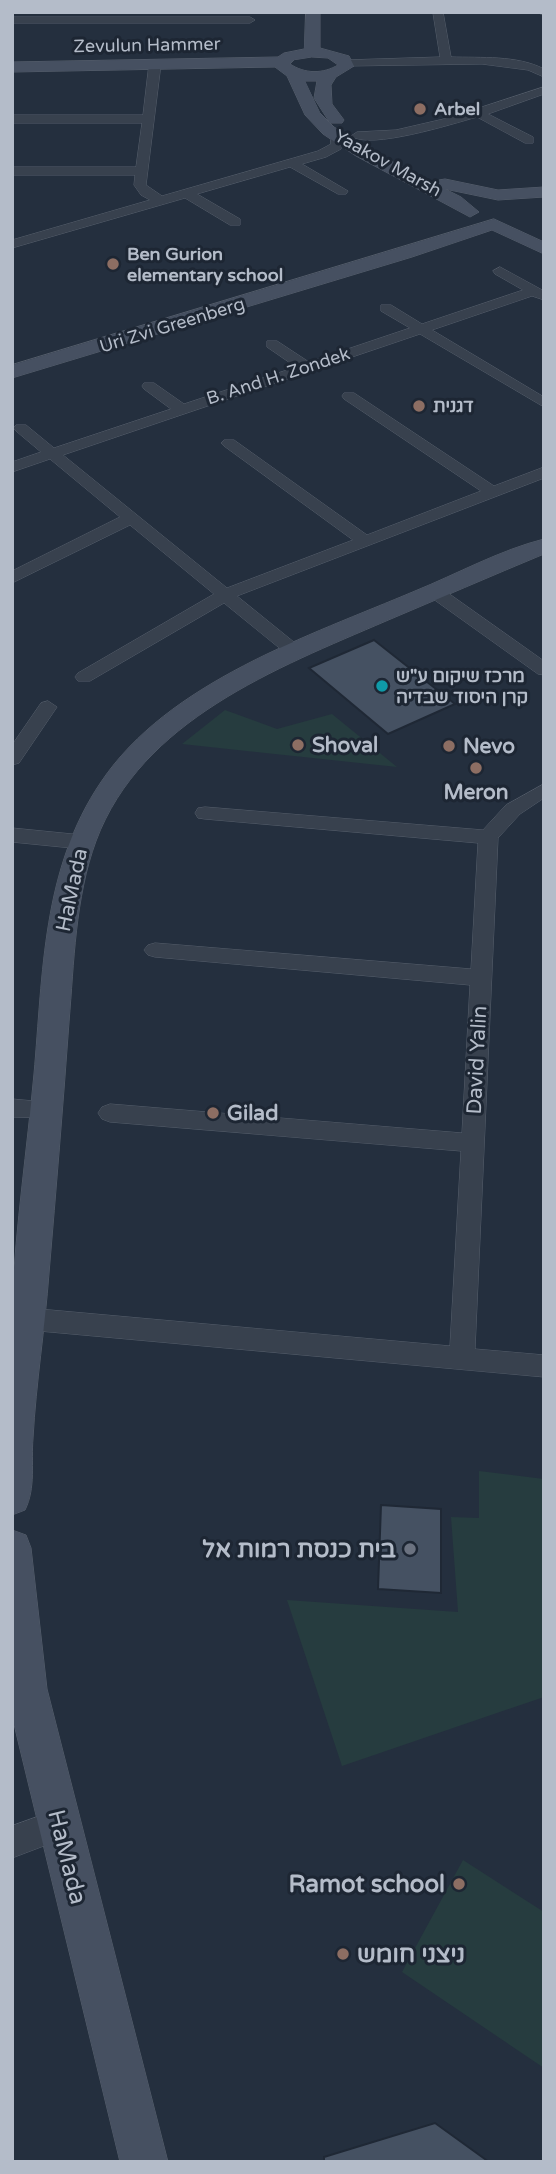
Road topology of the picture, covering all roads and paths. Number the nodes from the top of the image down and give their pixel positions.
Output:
1 (313, 12) edge
2 (438, 13) edge
3 (12, 20) edge
4 (250, 20) dead end
5 (312, 52) junction
6 (446, 61) junction
7 (346, 63) junction
8 (155, 64) junction
9 (12, 66) edge
10 (287, 67) junction
11 (542, 70) edge
12 (331, 74) junction
13 (544, 90) edge
14 (475, 112) junction
15 (12, 119) edge
16 (149, 119) junction
17 (405, 132) junction
18 (336, 136) junction
19 (357, 136) junction
20 (529, 140) dead end
21 (388, 154) junction
22 (311, 158) junction
23 (292, 163) junction
24 (12, 171) edge
25 (143, 171) junction
26 (445, 184) junction
27 (342, 191) dead end
28 (186, 193) junction
29 (544, 193) edge
30 (159, 200) junction
31 (512, 214) edge
32 (470, 215) junction
33 (235, 222) dead end
34 (19, 227) dead end
35 (543, 231) edge
36 (46, 234) junction
37 (12, 244) edge
38 (544, 249) edge
39 (500, 271) dead end
40 (539, 294) edge
41 (386, 308) dead end
42 (421, 329) junction
43 (272, 345) dead end
44 (12, 354) edge
45 (306, 367) junction
46 (12, 372) edge
47 (149, 386) dead end
48 (349, 396) dead end
49 (544, 403) edge
50 (181, 409) junction
51 (21, 428) dead end
52 (229, 443) dead end
53 (52, 452) junction
54 (12, 467) edge
55 (544, 472) edge
56 (493, 492) junction
57 (131, 518) junction
58 (365, 541) junction
59 (544, 546) edge
60 (12, 578) edge
61 (435, 592) junction
62 (225, 595) junction
63 (294, 651) junction
64 (544, 670) edge
65 (84, 677) dead end
66 (48, 706) dead end
67 (12, 759) edge
68 (544, 790) edge
69 (205, 813) dead end
70 (12, 835) edge
71 (488, 837) junction
72 (82, 842) junction
73 (155, 950) dead end
74 (481, 978) junction
75 (12, 1108) edge
76 (47, 1109) junction
77 (110, 1113) dead end
78 (473, 1143) junction
79 (29, 1319) junction
80 (462, 1357) junction
81 (544, 1366) edge
82 (12, 1498) edge
83 (12, 1548) edge
84 (60, 1825) junction
85 (12, 1842) edge
86 (144, 2162) edge

1 - 5 street
2 - 6 street
3 - 4 street
5 - 7 street
5 - 10 street
6 - 7 street
6 - 11 street
7 - 12 street
8 - 9 street, Zevulun Hammer
8 - 10 street, Zevulun Hammer
8 - 16 street
10 - 12 street
10 - 18 street, Yaakov Marsh
12 - 19 street, Yaakov Marsh
13 - 14 street
14 - 17 street
14 - 20 street
15 - 16 street
16 - 25 street
17 - 19 street
17 - 21 street
18 - 21 street, Yaakov Marsh
18 - 22 street
19 - 21 street, Yaakov Marsh
21 - 22 street
21 - 26 street, Yaakov Marsh
21 - 32 street, Yaakov Marsh
22 - 23 street
23 - 27 street
23 - 28 street
24 - 25 street
25 - 30 street
26 - 29 street
26 - 31 street, Yaakov Marsh
28 - 30 street
28 - 33 street
29 - 31 street, Uri Zvi Greenberg
30 - 36 street
31 - 32 street, Yaakov Marsh
31 - 35 street
31 - 38 street
31 - 46 street, Uri Zvi Greenberg
32 - 44 street, Uri Zvi Greenberg
34 - 36 street
36 - 37 street
39 - 40 street
40 - 42 street, B. And H. Zondek
41 - 42 street
42 - 45 street, B. And H. Zondek
42 - 49 street
43 - 45 street
45 - 50 street, B. And H. Zondek
47 - 50 street
48 - 56 street
50 - 53 street, B. And H. Zondek
51 - 53 street
52 - 58 street
53 - 54 street, B. And H. Zondek
53 - 57 street
55 - 56 street
56 - 58 street
57 - 60 street
57 - 62 street
58 - 62 street
59 - 61 street, HaMada
61 - 63 street, HaMada
61 - 64 street
62 - 63 street
62 - 65 street
63 - 72 street, HaMada
66 - 67 street
68 - 71 street
69 - 71 street
70 - 72 street
71 - 74 street, David Yalin
72 - 76 street, HaMada
73 - 74 street
74 - 78 street, David Yalin
75 - 76 street
76 - 79 street, HaMada
77 - 78 street
78 - 80 street, David Yalin
79 - 80 street
79 - 82 street, HaMada
80 - 81 street
83 - 84 street, HaMada
84 - 85 street
84 - 86 street, HaMada

